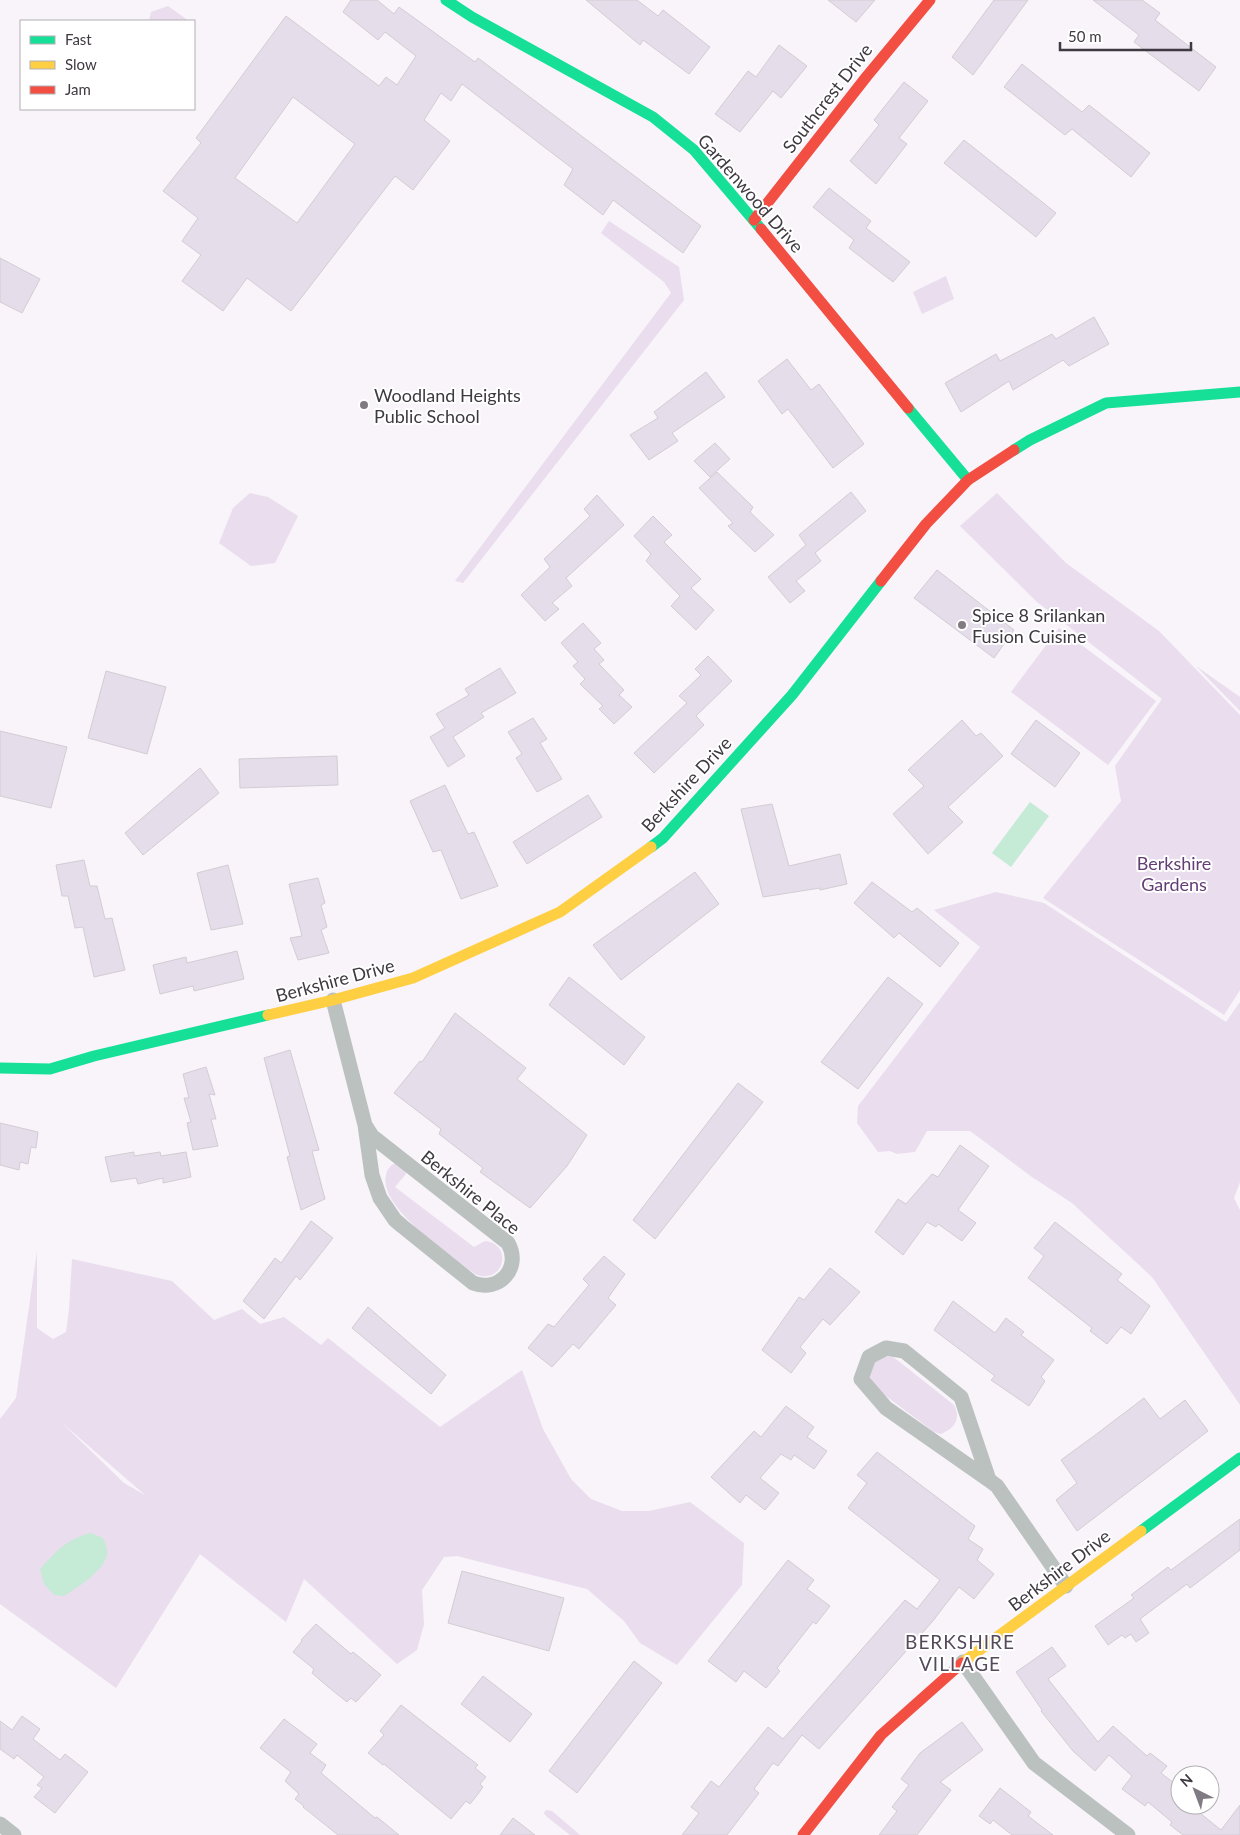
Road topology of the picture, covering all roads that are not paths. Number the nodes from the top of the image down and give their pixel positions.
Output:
1 (446, 0) edge
2 (930, 0) edge
3 (754, 220) junction
4 (1240, 392) edge
5 (968, 480) junction
6 (333, 1000) junction
7 (0, 1068) edge
8 (365, 1125) junction
9 (1240, 1458) edge
10 (989, 1480) junction
11 (1066, 1586) junction
12 (963, 1662) junction
13 (0, 1824) edge
14 (14, 1835) edge
15 (803, 1835) edge
16 (1128, 1835) edge

1 - 3 street, Gardenwood Drive
2 - 3 street, Southcrest Drive
3 - 5 street, Gardenwood Drive
4 - 5 street, Berkshire Drive
5 - 6 street, Berkshire Drive
6 - 7 street, Berkshire Drive
6 - 8 street, Berkshire Place
8 - 8 street, Berkshire Place
9 - 11 street, Berkshire Drive
10 - 10 street
10 - 11 street
11 - 12 street, Berkshire Drive
12 - 15 street, Berkshire Drive
12 - 16 street
13 - 14 street

